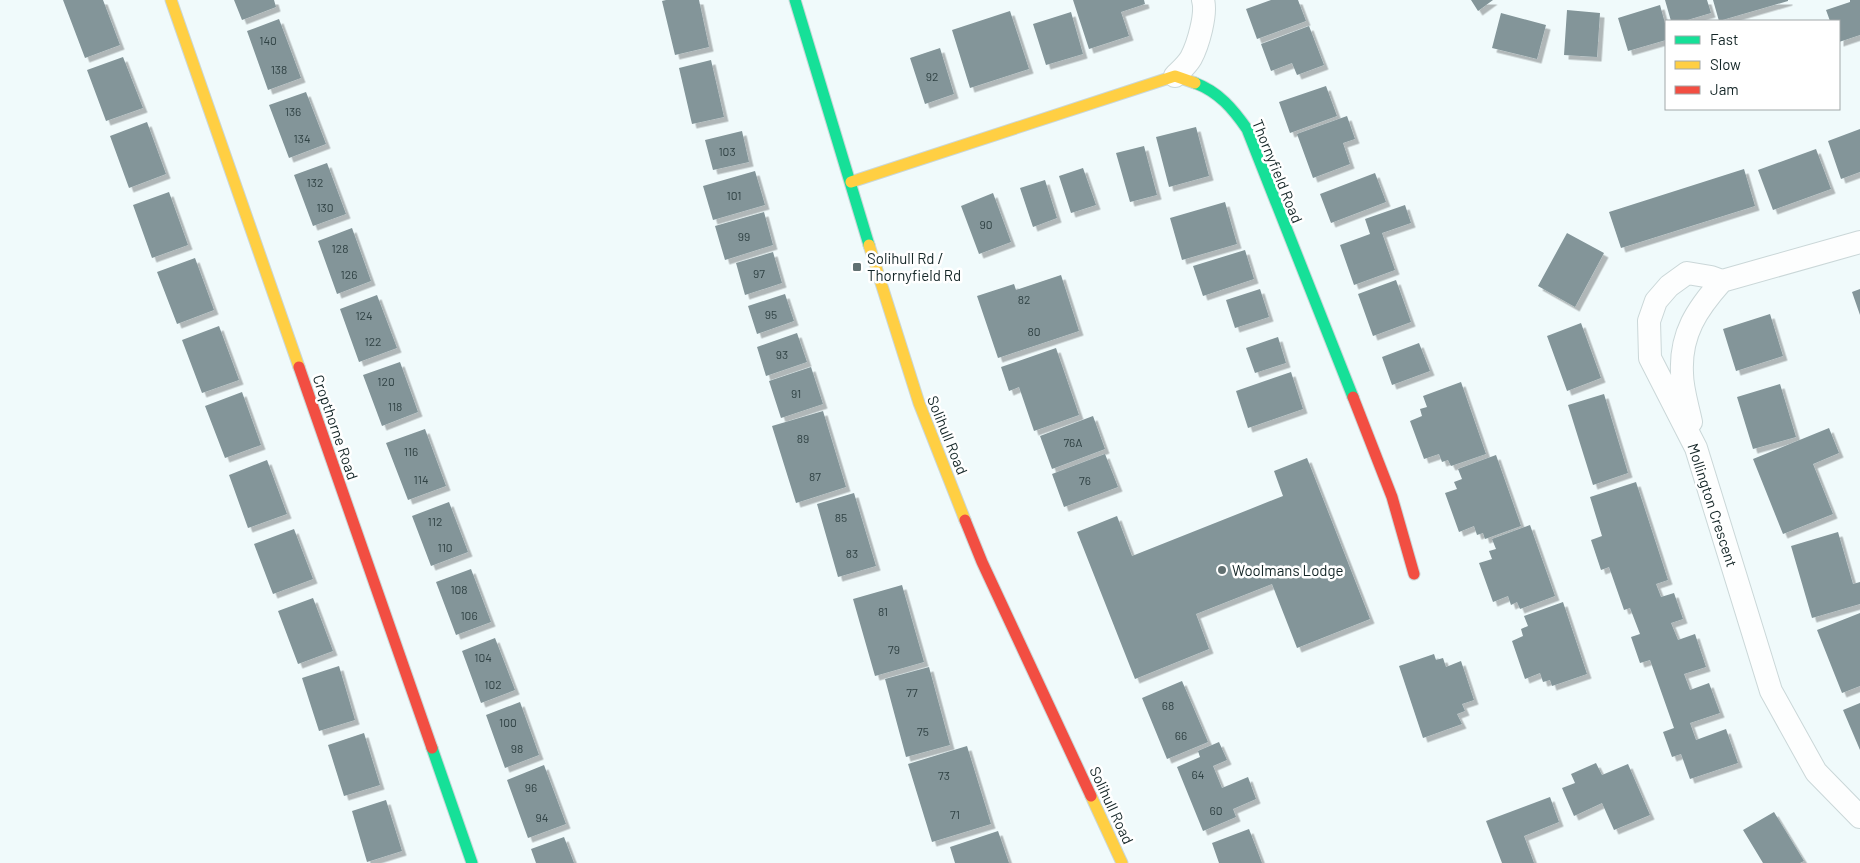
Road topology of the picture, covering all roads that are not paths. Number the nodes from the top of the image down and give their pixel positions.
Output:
1 (171, 0) edge
2 (795, 0) edge
3 (1203, 0) edge
4 (1175, 76) junction
5 (851, 182) junction
6 (1860, 242) edge
7 (1722, 281) junction
8 (1696, 448) junction
9 (1414, 574) dead end
10 (1860, 817) edge
11 (472, 863) edge
12 (1122, 863) edge

1 - 11 street, Cropthorne Road
2 - 5 street, Solihull Road
3 - 4 street
4 - 5 street
4 - 9 street, Thornyfield Road
5 - 12 street, Solihull Road
6 - 7 street
7 - 8 street
7 - 8 street, Mollington Crescent
8 - 10 street, Mollington Crescent

